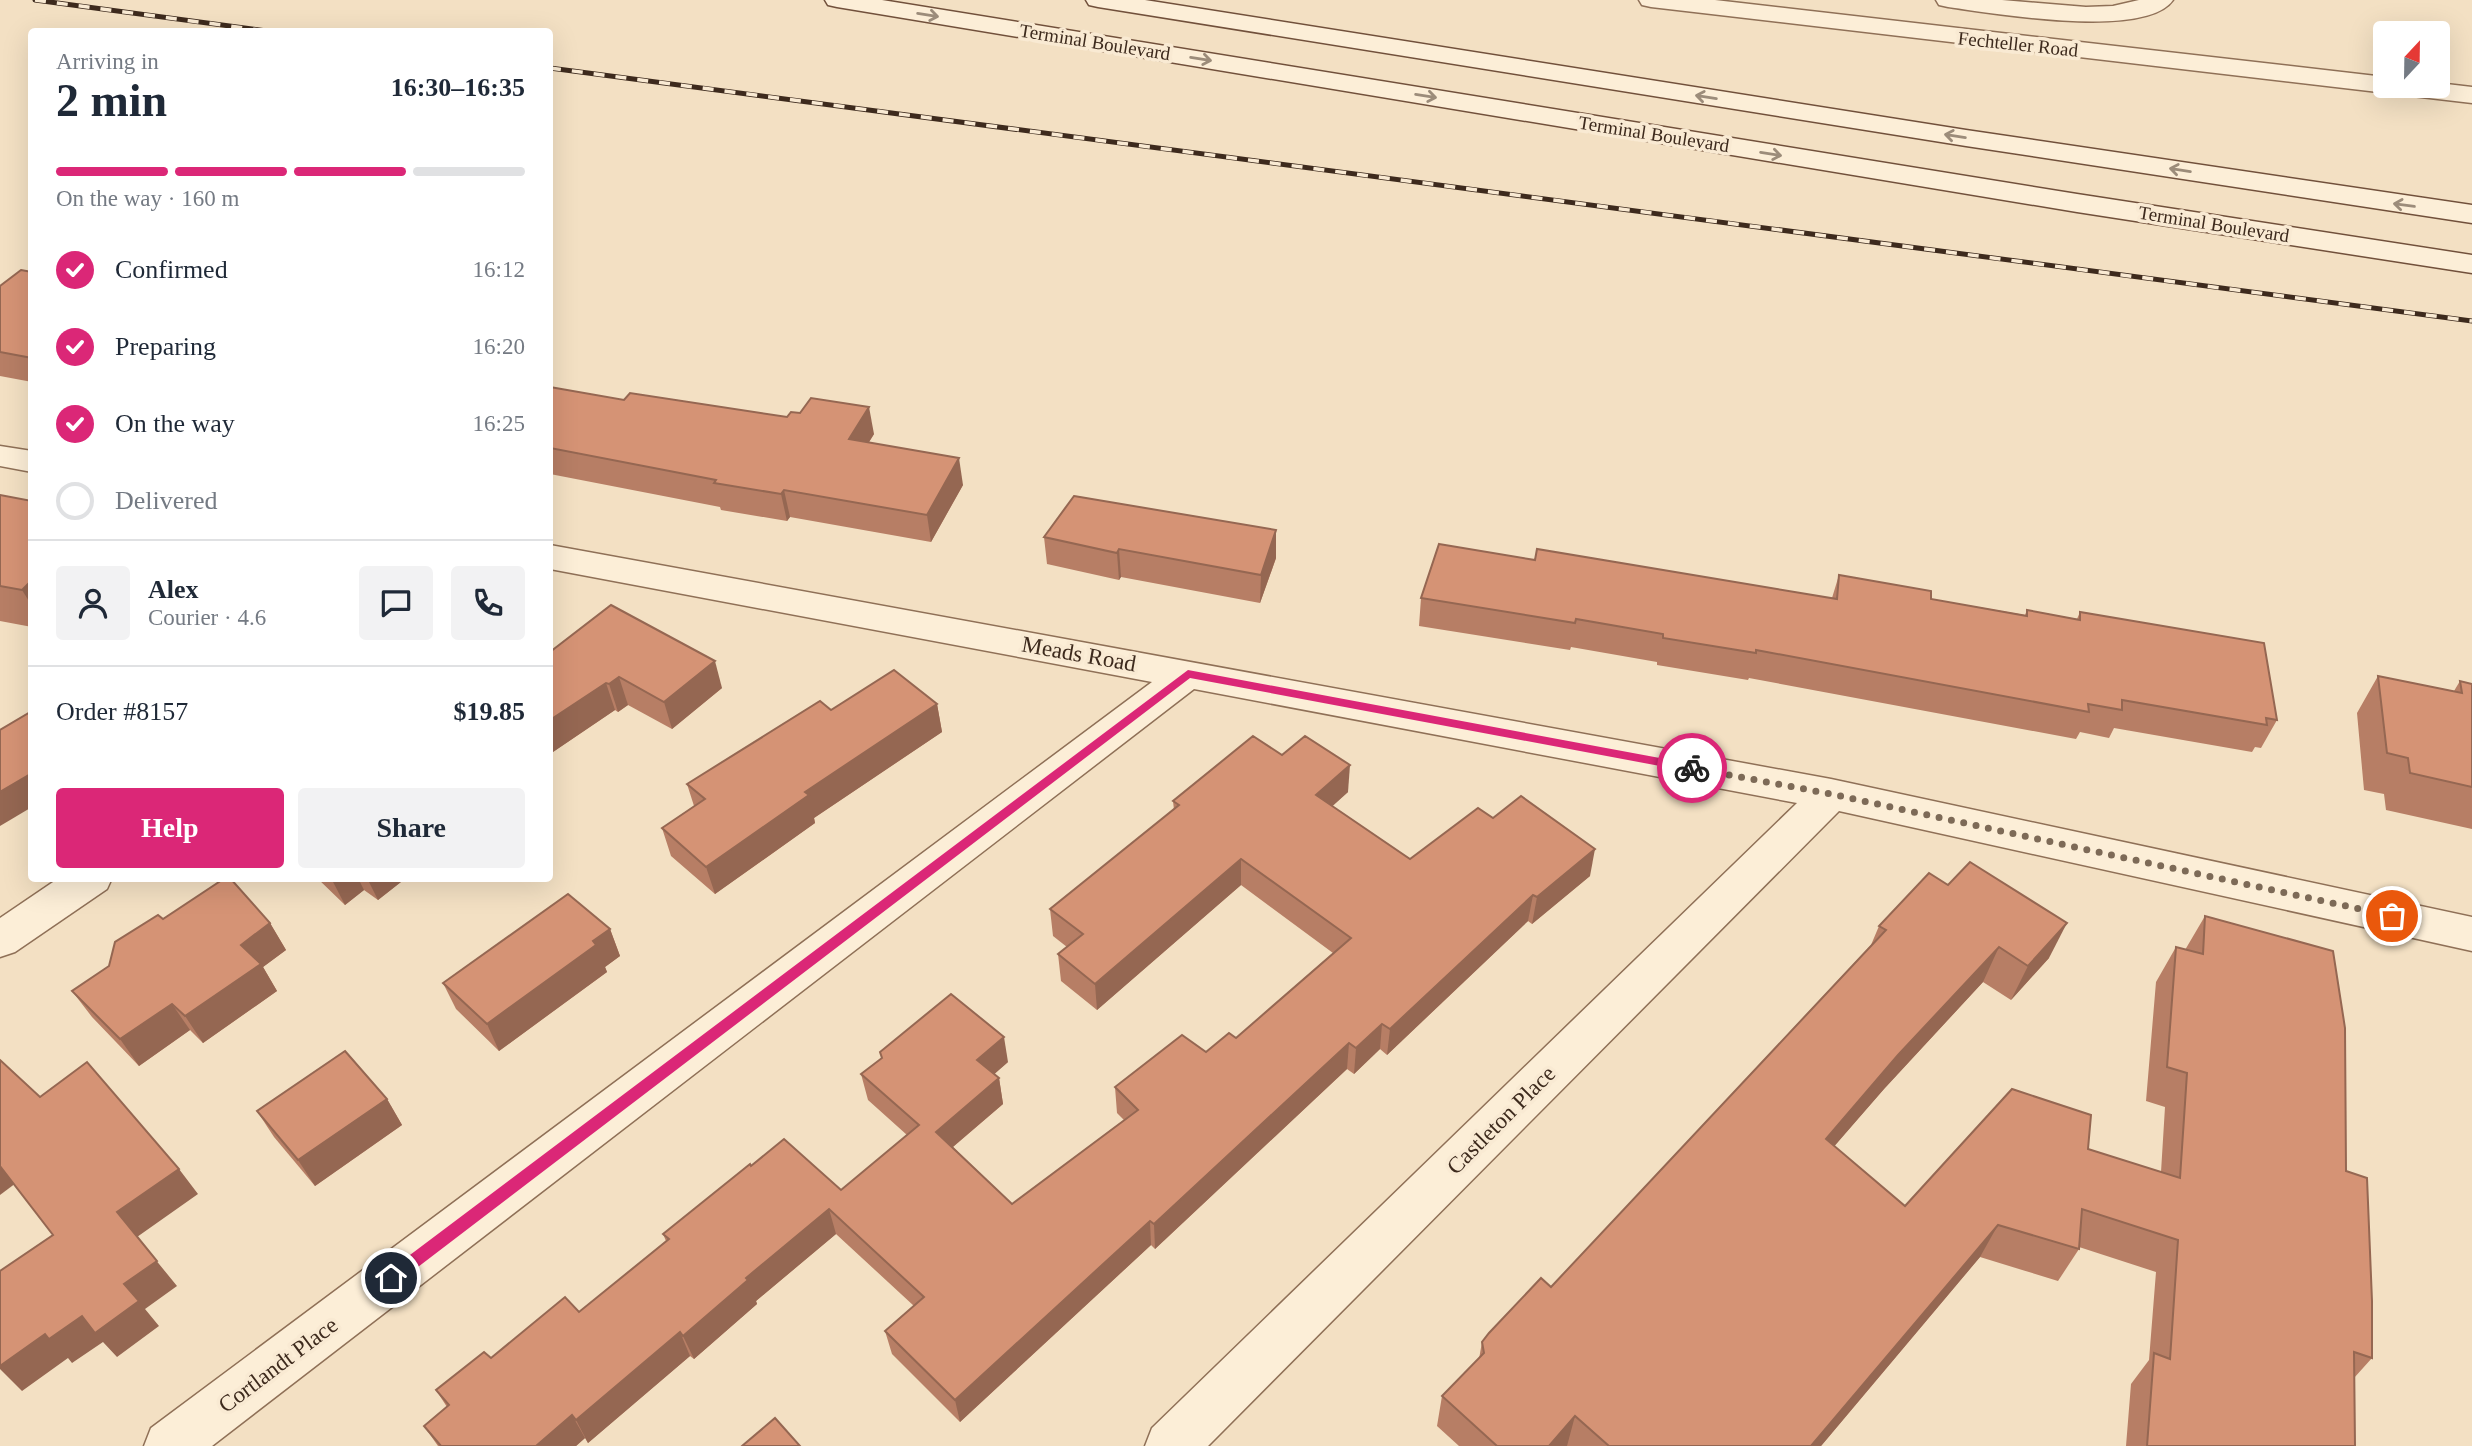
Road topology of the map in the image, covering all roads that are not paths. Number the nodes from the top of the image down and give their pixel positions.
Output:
1 (837, 0) edge
2 (1098, 0) edge
3 (1651, 0) edge
4 (1948, 0) edge
5 (2161, 0) edge
6 (2373, 84) edge
7 (2450, 93) edge
8 (2472, 95) edge
9 (2472, 214) edge
10 (2472, 264) edge
11 (0, 456) edge
12 (28, 461) edge
13 (556, 564) edge
14 (1188, 674) junction
15 (1831, 794) junction
16 (86, 882) edge
17 (2472, 934) edge
18 (0, 940) edge
19 (170, 1446) edge
20 (1171, 1446) edge

1 -> 10 street, Terminal Boulevard
9 -> 2 street, Terminal Boulevard
3 - 6 street, Fechteller Road
4 - 5 street
7 - 8 street, Fechteller Road
11 - 12 street
13 - 14 street, Meads Road
14 - 15 street, Meads Road
14 - 19 street, Cortlandt Place
15 - 17 street, Meads Road
15 - 20 street, Castleton Place
16 - 18 street

